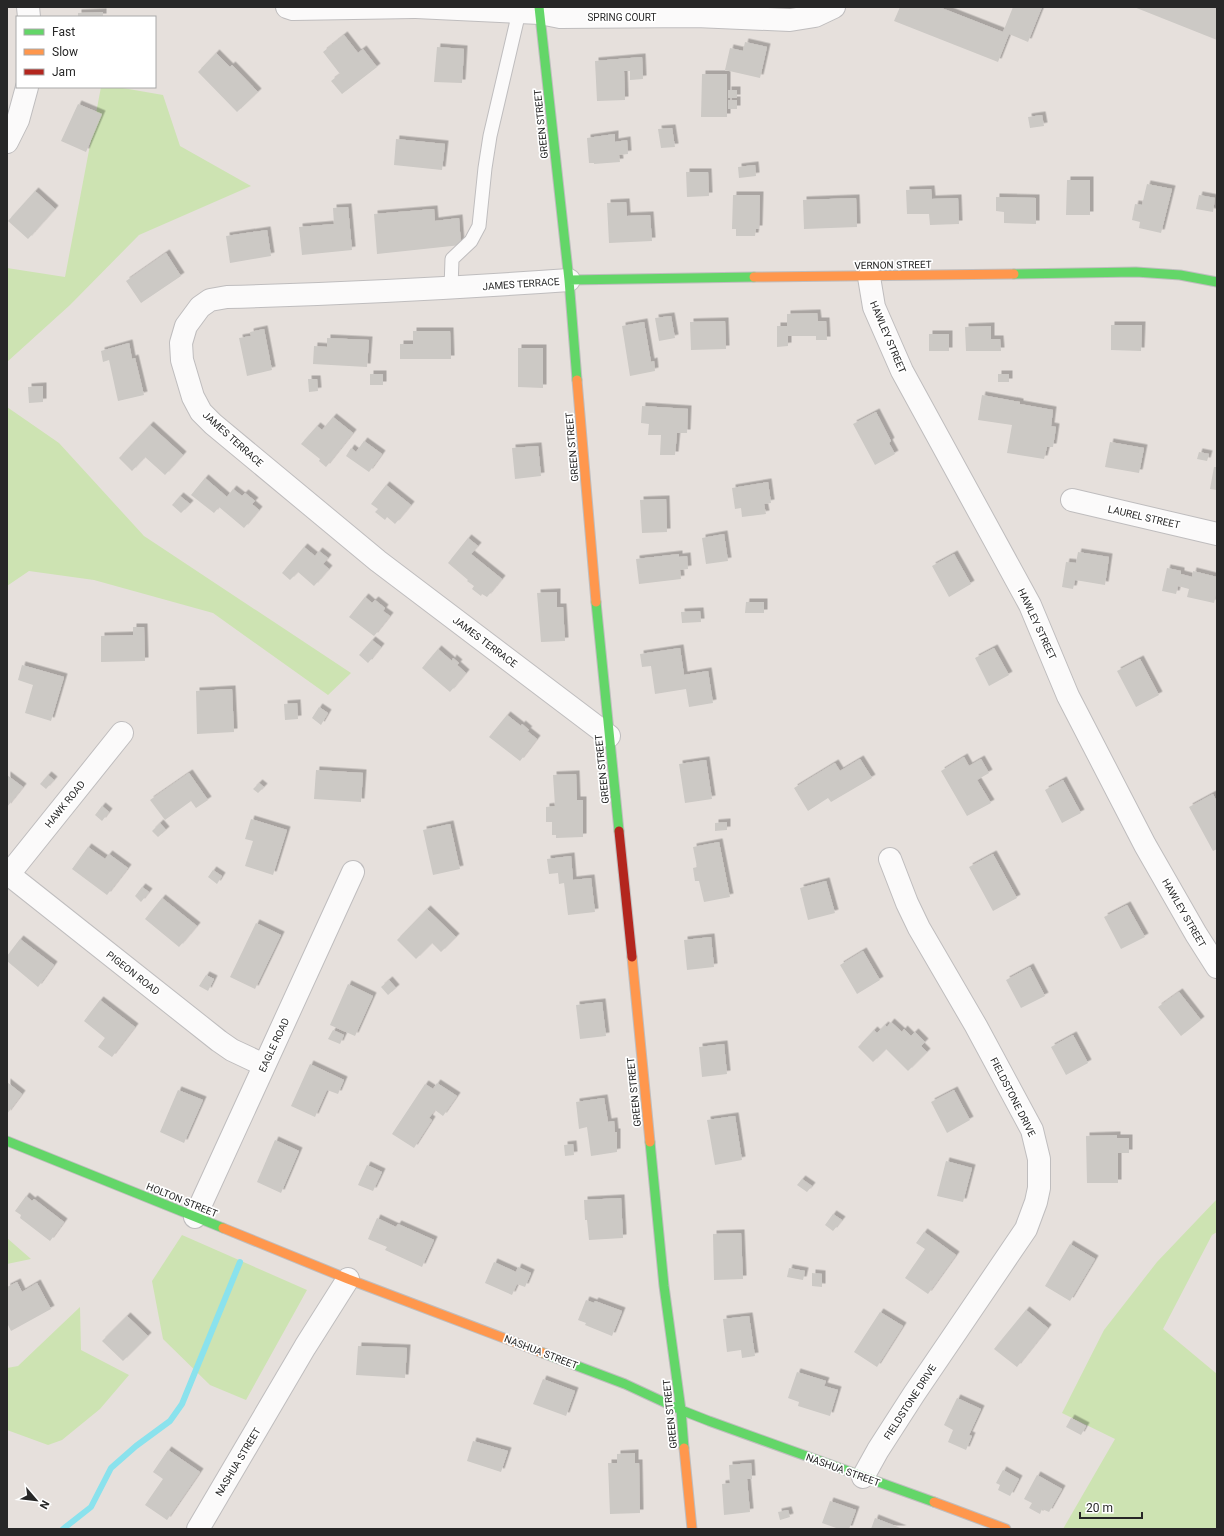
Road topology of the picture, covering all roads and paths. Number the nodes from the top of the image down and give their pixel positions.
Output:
1 (287, 7) edge
2 (415, 7) edge
3 (834, 7) edge
4 (533, 11) edge
5 (697, 12) edge
6 (27, 88) edge
7 (7, 142) edge
8 (869, 276) junction
9 (569, 280) junction
10 (1217, 282) edge
11 (451, 288) junction
12 (1072, 500) dead end
13 (1217, 534) edge
14 (122, 733) dead end
15 (609, 736) junction
16 (890, 859) dead end
17 (353, 872) dead end
18 (8, 874) edge
19 (1217, 968) edge
20 (264, 1065) junction
21 (7, 1141) edge
22 (195, 1217) junction
23 (348, 1279) junction
24 (681, 1410) junction
25 (863, 1477) junction
26 (198, 1529) edge
27 (692, 1529) edge
28 (1006, 1529) edge

1 - 2 street, SPRING COURT
2 - 4 street, SPRING COURT
3 - 5 street, SPRING COURT
4 - 5 street, SPRING COURT
4 - 9 street, GREEN STREET
4 - 11 lane
6 - 7 street
8 - 9 street, VERNON STREET
8 - 10 street, VERNON STREET
8 - 19 street, HAWLEY STREET
9 - 11 street, JAMES TERRACE
9 - 15 street, GREEN STREET
11 - 15 street, JAMES TERRACE
12 - 13 street, LAUREL STREET
14 - 18 street, HAWK ROAD
15 - 24 street, GREEN STREET
16 - 25 street, FIELDSTONE DRIVE
17 - 20 street, EAGLE ROAD
18 - 20 street, PIGEON ROAD
20 - 22 street, EAGLE ROAD
21 - 22 street, HOLTON STREET
22 - 23 street, HOLTON STREET
23 - 24 street, NASHUA STREET
23 - 26 street, NASHUA STREET
24 - 25 street, NASHUA STREET
24 - 27 street, GREEN STREET
25 - 28 street, NASHUA STREET

